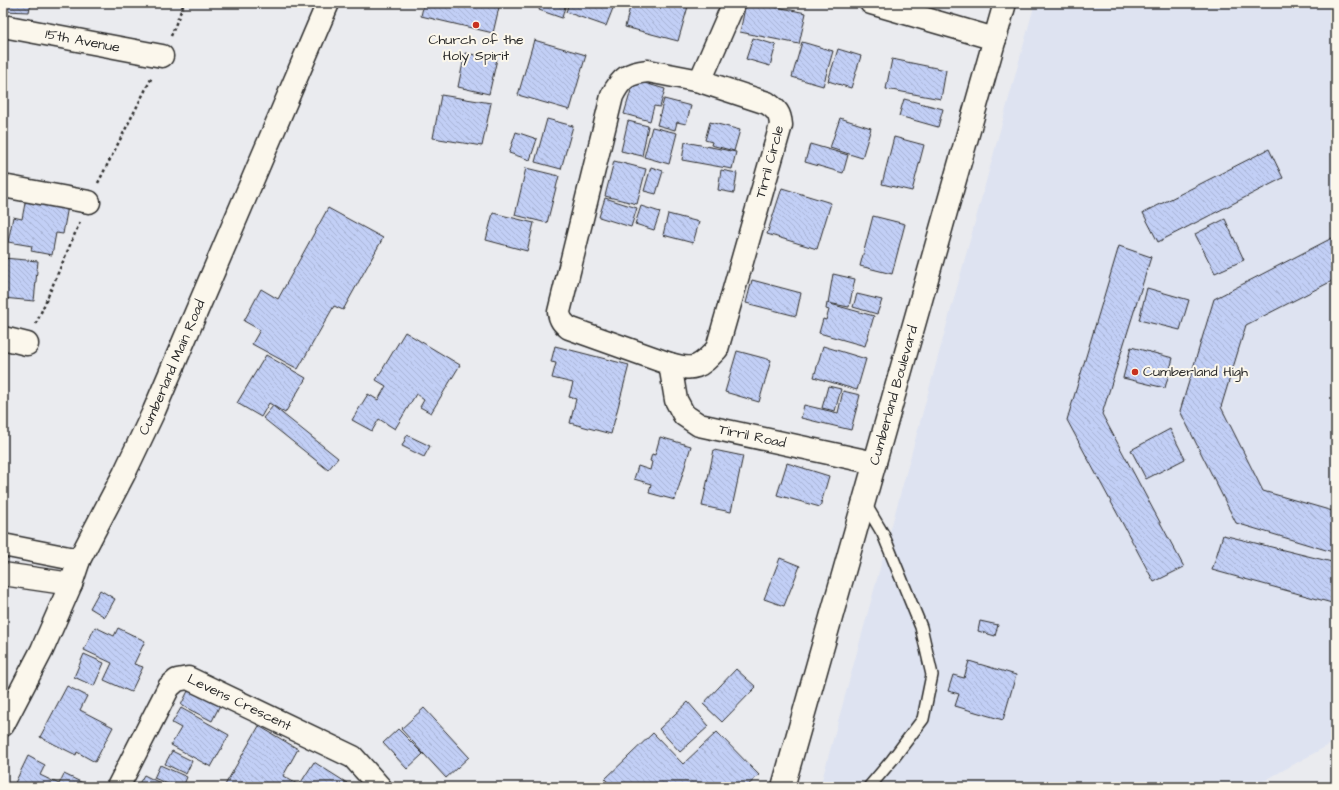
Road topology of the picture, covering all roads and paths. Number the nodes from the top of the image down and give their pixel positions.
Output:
1 (184, 3) edge
2 (328, 3) edge
3 (734, 3) edge
4 (871, 3) edge
5 (1005, 3) edge
6 (3, 26) edge
7 (995, 39) junction
8 (162, 56) junction
9 (700, 81) junction
10 (3, 186) edge
11 (89, 202) junction
12 (3, 338) edge
13 (27, 344) joint
14 (670, 364) junction
15 (875, 463) junction
16 (864, 502) junction
17 (3, 545) edge
18 (79, 560) junction
19 (3, 574) edge
20 (72, 584) junction
21 (3, 724) edge
22 (118, 787) edge
23 (380, 787) edge
24 (783, 787) edge
25 (869, 787) edge

1 - 8 path
2 - 18 street, Cumberland Main Road
3 - 9 street
4 - 7 street
5 - 7 street, Cumberland Boulevard
6 - 8 street, 15th Avenue
7 - 15 street, Cumberland Boulevard
8 - 11 path
9 - 14 street, Tirril Circle
9 - 14 street, Tirril Circle
10 - 11 street
11 - 13 path
12 - 13 street
14 - 15 street, Tirril Road
15 - 16 street, Cumberland Boulevard
16 - 24 street, Cumberland Boulevard
16 - 25 lane
17 - 18 street
18 - 20 street, Cumberland Main Road
19 - 20 street
20 - 21 street, Cumberland Main Road
22 - 23 street, Levens Crescent

